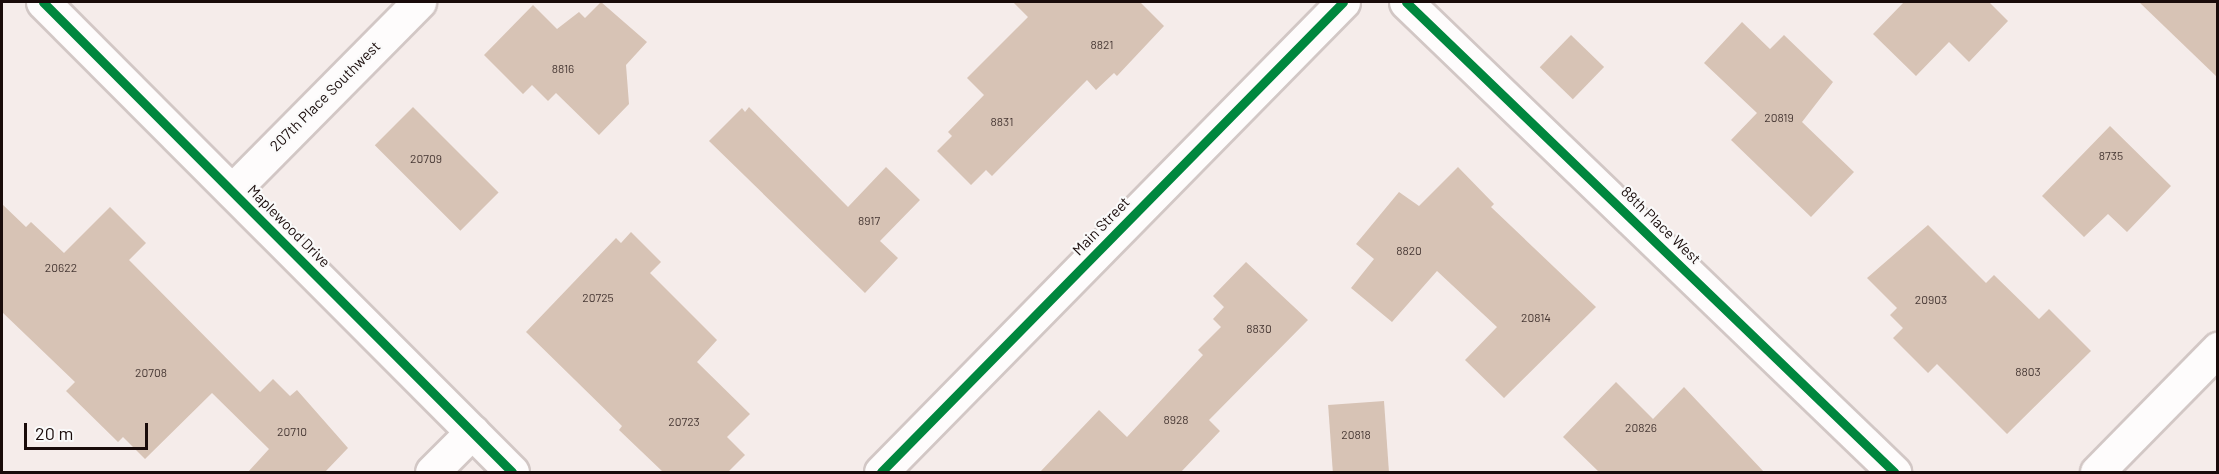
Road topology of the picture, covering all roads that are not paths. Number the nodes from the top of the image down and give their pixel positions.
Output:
1 (43, 2) edge
2 (419, 2) edge
3 (1343, 2) edge
4 (1406, 2) edge
5 (232, 190) junction
6 (2217, 349) edge
7 (472, 432) junction
8 (432, 472) edge
9 (512, 472) edge
10 (881, 472) edge
11 (1894, 472) edge
12 (2097, 472) edge

1 - 5 street, Maplewood Drive
2 - 5 street, 207th Place Southwest
3 - 10 street, Main Street
4 - 11 street, 88th Place West
5 - 7 street, Maplewood Drive
6 - 12 street
7 - 8 street
7 - 9 street, Maplewood Drive

